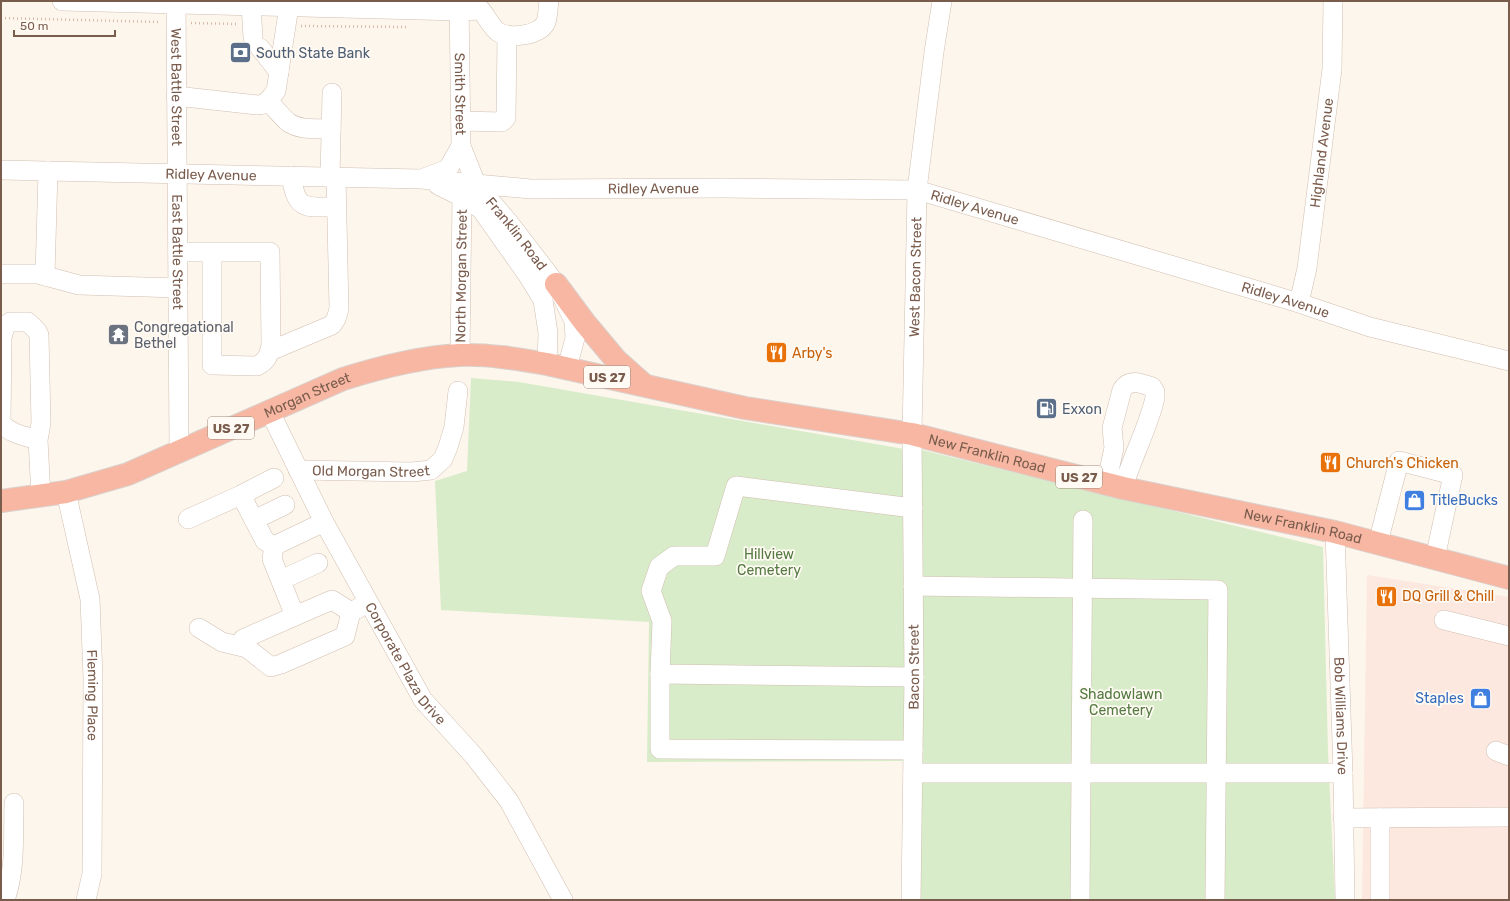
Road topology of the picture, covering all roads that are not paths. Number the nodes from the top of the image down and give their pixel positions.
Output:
1 (62, 1) edge
2 (549, 1) edge
3 (942, 1) edge
4 (1333, 1) edge
5 (176, 2) edge
6 (261, 4) edge
7 (344, 4) edge
8 (293, 5) edge
9 (435, 6) edge
10 (459, 6) edge
11 (484, 6) edge
12 (507, 35) junction
13 (279, 72) junction
14 (332, 93) dead end
15 (176, 96) junction
16 (268, 101) junction
17 (461, 121) junction
18 (331, 129) junction
19 (461, 146) junction
20 (1, 170) edge
21 (48, 171) junction
22 (177, 174) junction
23 (291, 176) junction
24 (333, 177) junction
25 (421, 179) junction
26 (476, 184) junction
27 (917, 190) junction
28 (462, 197) junction
29 (336, 207) junction
30 (178, 252) junction
31 (212, 252) junction
32 (1, 274) edge
33 (45, 276) junction
34 (556, 284) junction
35 (178, 288) junction
36 (1299, 302) junction
37 (270, 352) junction
38 (460, 355) junction
39 (1509, 362) edge
40 (557, 366) junction
41 (646, 387) junction
42 (458, 391) dead end
43 (270, 412) junction
44 (912, 434) junction
45 (38, 440) junction
46 (179, 450) junction
47 (298, 470) junction
48 (274, 478) dead end
49 (66, 492) junction
50 (241, 495) junction
51 (41, 496) junction
52 (1, 501) edge
53 (285, 505) dead end
54 (913, 508) junction
55 (188, 519) dead end
56 (254, 520) junction
57 (1083, 520) dead end
58 (324, 522) junction
59 (1335, 532) junction
60 (1378, 544) junction
61 (274, 546) junction
62 (1434, 558) junction
63 (318, 563) dead end
64 (1509, 578) edge
65 (281, 580) junction
66 (914, 586) junction
67 (1082, 588) junction
68 (368, 603) junction
69 (351, 612) junction
70 (296, 616) junction
71 (1444, 620) dead end
72 (199, 628) dead end
73 (1509, 636) edge
74 (247, 648) junction
75 (660, 674) junction
76 (914, 677) junction
77 (913, 750) junction
78 (913, 773) junction
79 (1081, 773) junction
80 (1216, 773) junction
81 (1343, 773) junction
82 (14, 803) dead end
83 (1509, 817) edge
84 (1343, 818) junction
85 (1380, 818) junction
86 (6, 900) edge
87 (86, 900) edge
88 (563, 900) edge
89 (911, 900) edge
90 (1080, 900) edge
91 (1215, 900) edge
92 (1345, 900) edge
93 (1380, 900) edge

1 - 5 street
2 - 12 street
3 - 27 street, West Bacon Street
4 - 36 street, Highland Avenue
5 - 6 street
5 - 15 street, West Battle Street
6 - 8 street
6 - 13 street
7 - 8 street
7 - 9 street
8 - 13 street
9 - 10 street
10 - 11 street
10 - 17 street, Smith Street
11 - 12 street
12 - 17 street
13 - 16 street
14 - 18 street
15 - 16 street
15 - 22 street, West Battle Street
16 - 18 street
17 - 19 street, Smith Street
18 - 24 street
19 - 25 street, Ridley Avenue
19 - 26 street, Smith Street
20 - 21 street, Ridley Avenue
21 - 22 street, Ridley Avenue
21 - 33 street
22 - 23 street, Ridley Avenue
22 - 30 street, East Battle Street
23 - 24 street, Ridley Avenue
23 - 29 street
24 - 25 street, Ridley Avenue
24 - 29 street
25 - 26 street, Ridley Avenue
25 - 28 street, Ridley Avenue
26 - 27 street, Ridley Avenue
26 - 34 street, Franklin Road
27 - 36 street, Ridley Avenue
27 - 44 street, West Bacon Street
28 - 38 street, North Morgan Street
28 - 40 street, Franklin Road
29 - 37 street
30 - 31 street
30 - 35 street, East Battle Street
31 - 37 street
31 - 37 street
32 - 33 street
33 - 35 street
34 - 40 street, Franklin Road
34 - 41 highway
35 - 46 street, East Battle Street
36 - 39 street, Ridley Avenue
38 - 40 highway, New Franklin Road / US 27
38 - 43 highway, Morgan Street / US 27
40 - 41 highway, New Franklin Road / US 27
41 - 44 highway, New Franklin Road / US 27
42 - 47 street, Old Morgan Street
43 - 46 highway, Morgan Street / US 27
43 - 47 street, Corporate Plaza Drive
44 - 54 street, Bacon Street
44 - 59 highway, New Franklin Road / US 27
45 - 45 street
45 - 51 street
46 - 49 highway, Morgan Street / US 27
47 - 58 street, Corporate Plaza Drive
48 - 50 street
49 - 51 highway, Morgan Street / US 27
49 - 87 street, Fleming Place
50 - 55 street
50 - 56 street
51 - 52 highway, Morgan Street / US 27
53 - 56 street
54 - 66 street, Bacon Street
54 - 75 street
56 - 61 street
57 - 67 street
58 - 61 street
58 - 68 street, Corporate Plaza Drive
59 - 60 highway, New Franklin Road / US 27
59 - 81 street, Bob Williams Drive
60 - 62 highway, New Franklin Road / US 27
60 - 62 street
61 - 65 street
62 - 64 highway, New Franklin Road / US 27
63 - 65 street
65 - 70 street
66 - 67 street
66 - 76 street, Bacon Street
67 - 79 street
67 - 80 street
68 - 69 street
68 - 88 street, Corporate Plaza Drive
69 - 70 street
69 - 74 street
70 - 74 street
71 - 73 street
72 - 74 street
75 - 76 street
75 - 77 street
76 - 77 street, Bacon Street
77 - 78 street, Bacon Street
78 - 79 street
78 - 89 street, Bacon Street
79 - 80 street
79 - 90 street
80 - 81 street
80 - 91 street
81 - 84 street, Bob Williams Drive
82 - 86 street
83 - 85 street
84 - 85 street
84 - 92 street, Bob Williams Drive
85 - 93 street

